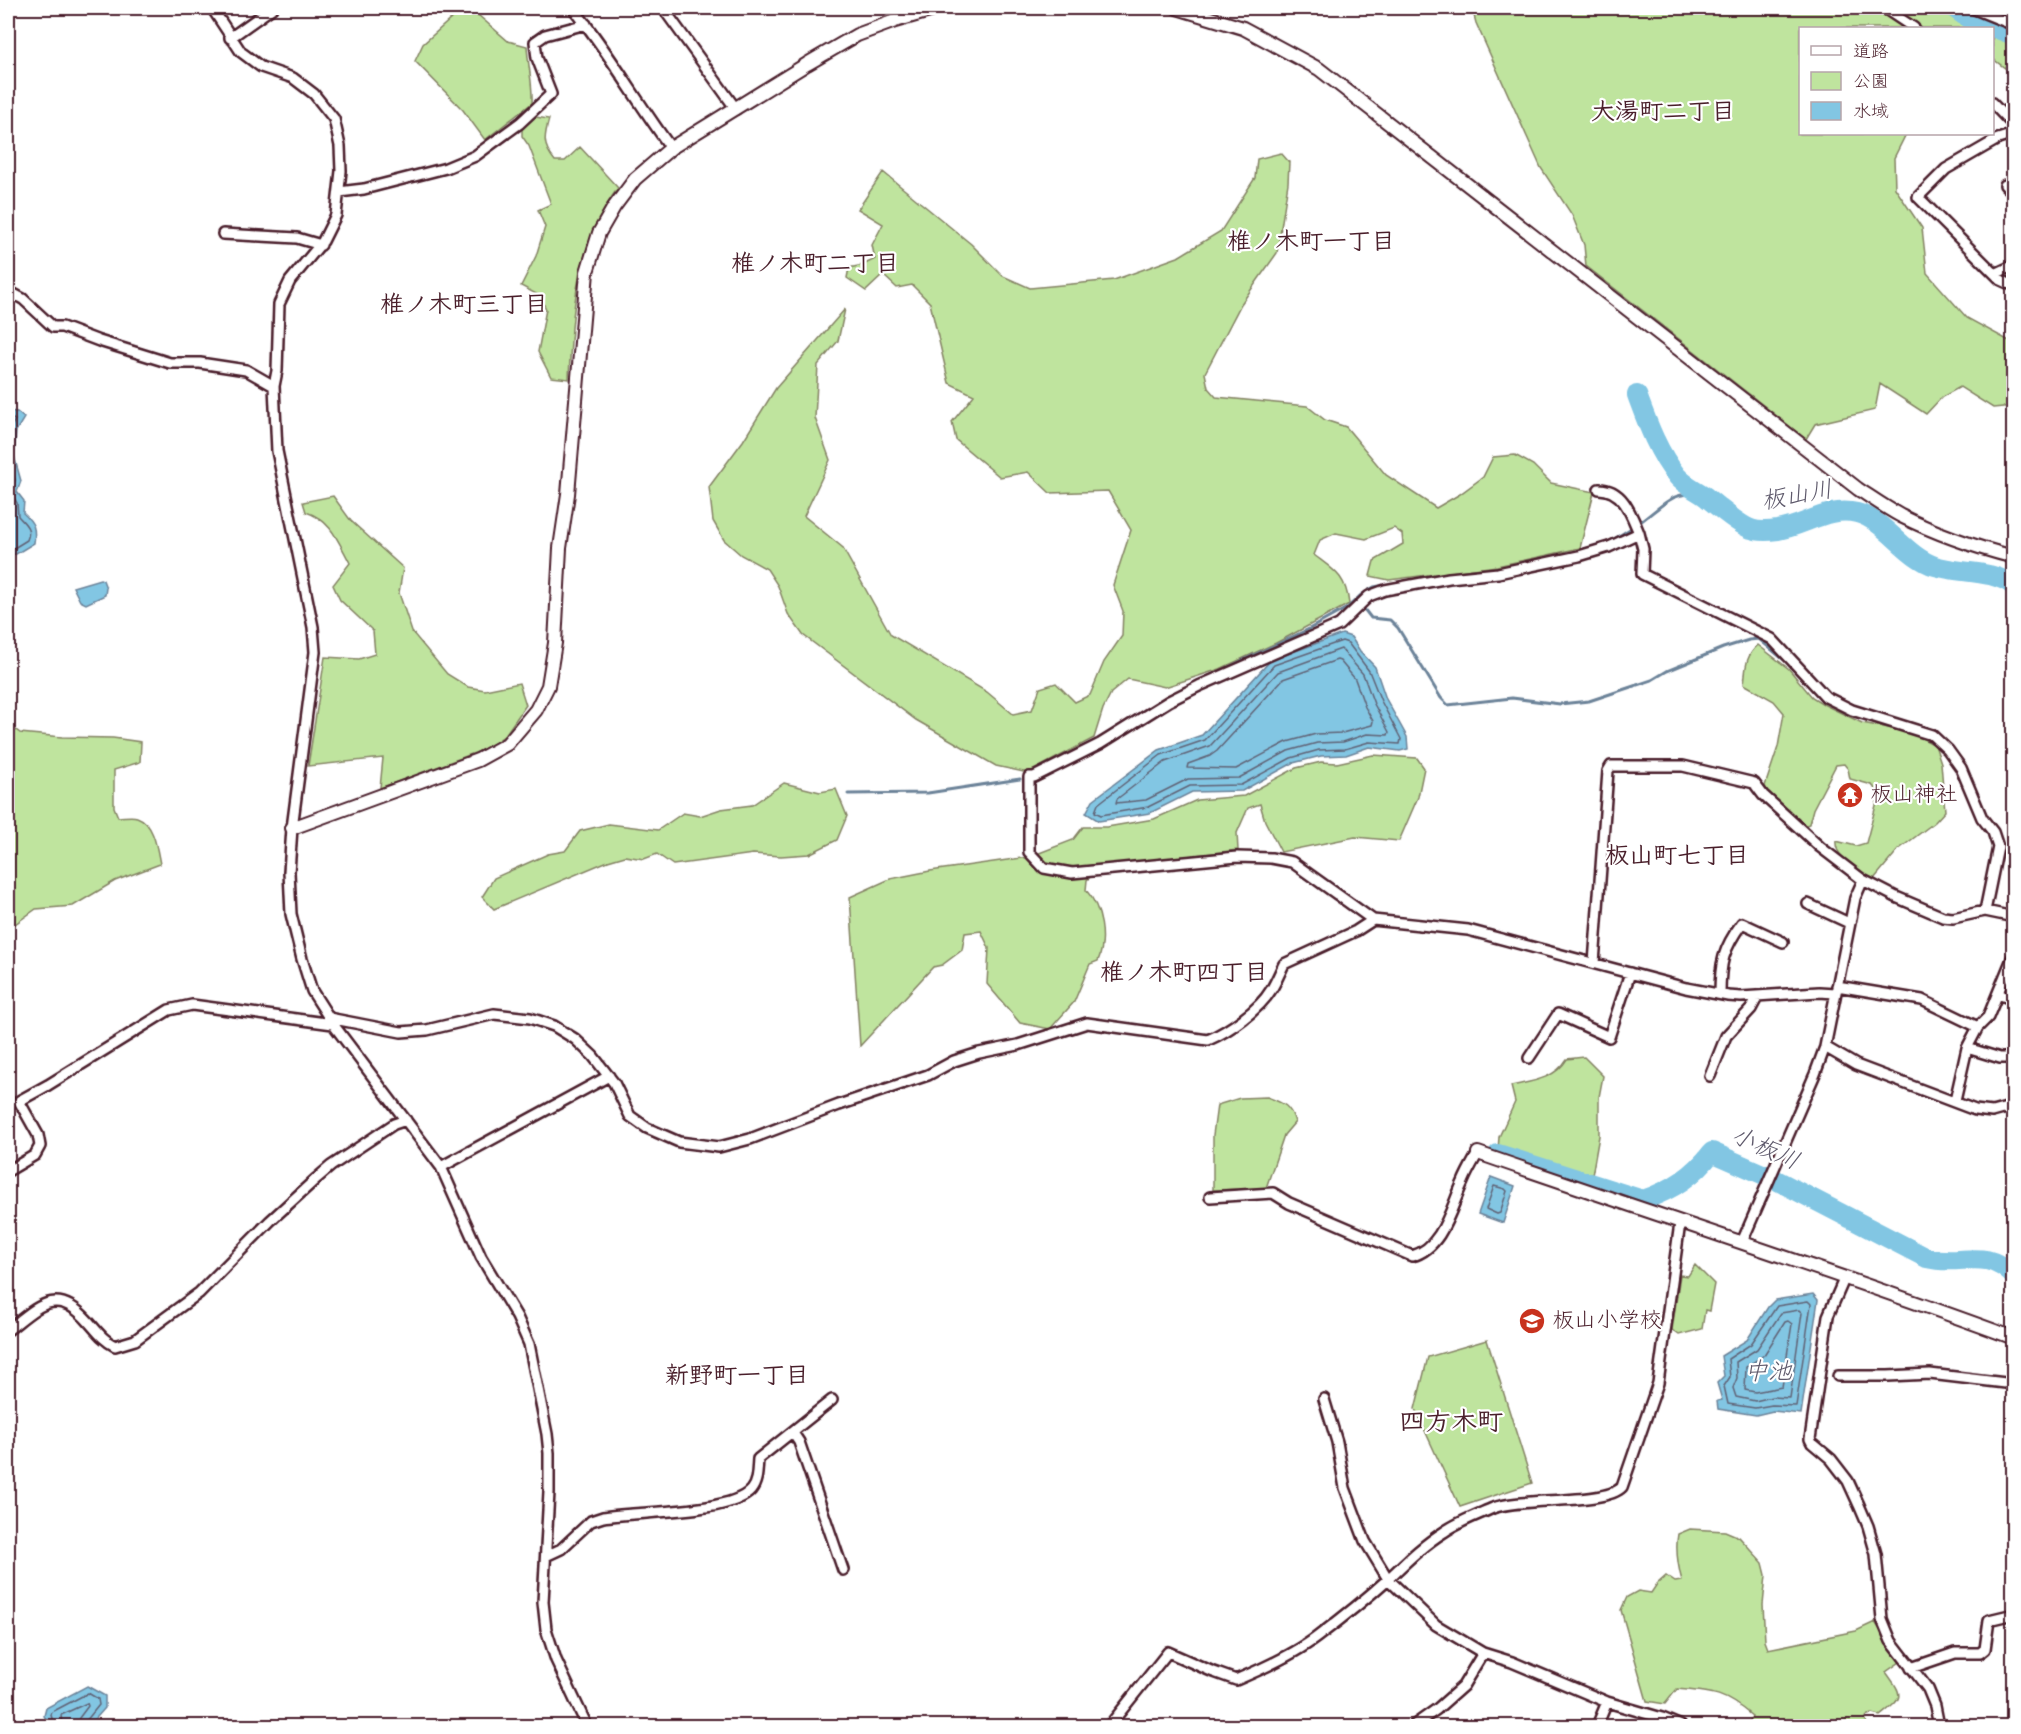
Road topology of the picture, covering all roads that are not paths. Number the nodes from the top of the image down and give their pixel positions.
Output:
1 (212, 8) edge
2 (272, 8) edge
3 (573, 8) edge
4 (663, 8) edge
5 (940, 8) edge
6 (1178, 8) edge
7 (1884, 8) edge
8 (1972, 8) edge
9 (586, 24) junction
10 (2013, 25) edge
11 (1912, 27) edge
12 (230, 38) junction
13 (1994, 105) edge
14 (736, 109) junction
15 (2013, 126) edge
16 (2013, 134) edge
17 (671, 148) junction
18 (2005, 184) dead end
19 (339, 192) junction
20 (2013, 193) edge
21 (223, 234) dead end
22 (321, 245) junction
23 (2013, 265) edge
24 (1995, 274) junction
25 (2013, 286) edge
26 (8, 291) edge
27 (274, 387) junction
28 (1599, 489) dead end
29 (1639, 533) junction
30 (2013, 557) edge
31 (292, 828) junction
32 (1863, 880) junction
33 (1808, 904) dead end
34 (1985, 911) junction
35 (2013, 917) edge
36 (1373, 920) junction
37 (1849, 923) junction
38 (1783, 942) dead end
39 (2013, 954) edge
40 (1594, 963) junction
41 (1630, 973) junction
42 (1836, 989) junction
43 (1720, 994) junction
44 (1998, 994) junction
45 (1758, 996) junction
46 (2013, 1000) edge
47 (331, 1021) junction
48 (1978, 1027) junction
49 (1825, 1047) junction
50 (1967, 1048) junction
51 (1530, 1058) dead end
52 (2013, 1059) edge
53 (609, 1076) junction
54 (1710, 1076) dead end
55 (1955, 1101) junction
56 (2013, 1106) edge
57 (406, 1120) junction
58 (1478, 1153) joint
59 (441, 1167) junction
60 (8, 1171) edge
61 (1210, 1197) dead end
62 (1680, 1223) junction
63 (1742, 1242) junction
64 (1845, 1277) junction
65 (8, 1330) edge
66 (2013, 1338) edge
67 (1838, 1376) dead end
68 (2013, 1384) edge
69 (832, 1400) dead end
70 (1324, 1400) dead end
71 (793, 1433) junction
72 (546, 1556) junction
73 (843, 1570) dead end
74 (1388, 1579) junction
75 (2013, 1614) edge
76 (1483, 1653) junction
77 (1911, 1668) junction
78 (1607, 1702) junction
79 (586, 1726) edge
80 (1109, 1726) edge
81 (1413, 1726) edge
82 (1597, 1726) edge
83 (1681, 1726) edge
84 (1939, 1726) edge

1 - 12 street
2 - 12 street
3 - 9 street
4 - 14 street
5 - 14 street
6 - 30 street
7 - 11 street
8 - 10 street
9 - 17 street
9 - 19 street
12 - 19 street
13 - 15 street
14 - 17 street
16 - 24 street
17 - 31 street
18 - 20 street
19 - 22 street
21 - 22 street
22 - 27 street
23 - 24 street
24 - 25 street
26 - 27 street
27 - 31 street
28 - 29 street
29 - 34 street
29 - 36 street
31 - 47 street
32 - 34 street
32 - 37 street
32 - 40 street
33 - 37 street
34 - 35 street
36 - 40 street
36 - 53 street
37 - 42 street
38 - 43 street
39 - 44 street
40 - 41 street
41 - 43 street
41 - 51 street
42 - 45 street
42 - 48 street
42 - 49 street
43 - 45 street
44 - 46 street
44 - 48 street
45 - 54 street
47 - 53 street
47 - 57 street
47 - 60 street
48 - 50 street
49 - 55 street
49 - 63 street
50 - 52 street
50 - 55 street
53 - 59 street
55 - 56 street
57 - 59 street
57 - 65 street
58 - 61 street
58 - 62 street
59 - 72 street
62 - 63 street
62 - 74 street
63 - 64 street
64 - 66 street
64 - 77 street
67 - 68 street
69 - 71 street
70 - 74 street
71 - 72 street
71 - 73 street
72 - 79 street
74 - 76 street
74 - 80 street
75 - 77 street
76 - 78 street
76 - 81 street
77 - 84 street
78 - 82 street
78 - 83 street

